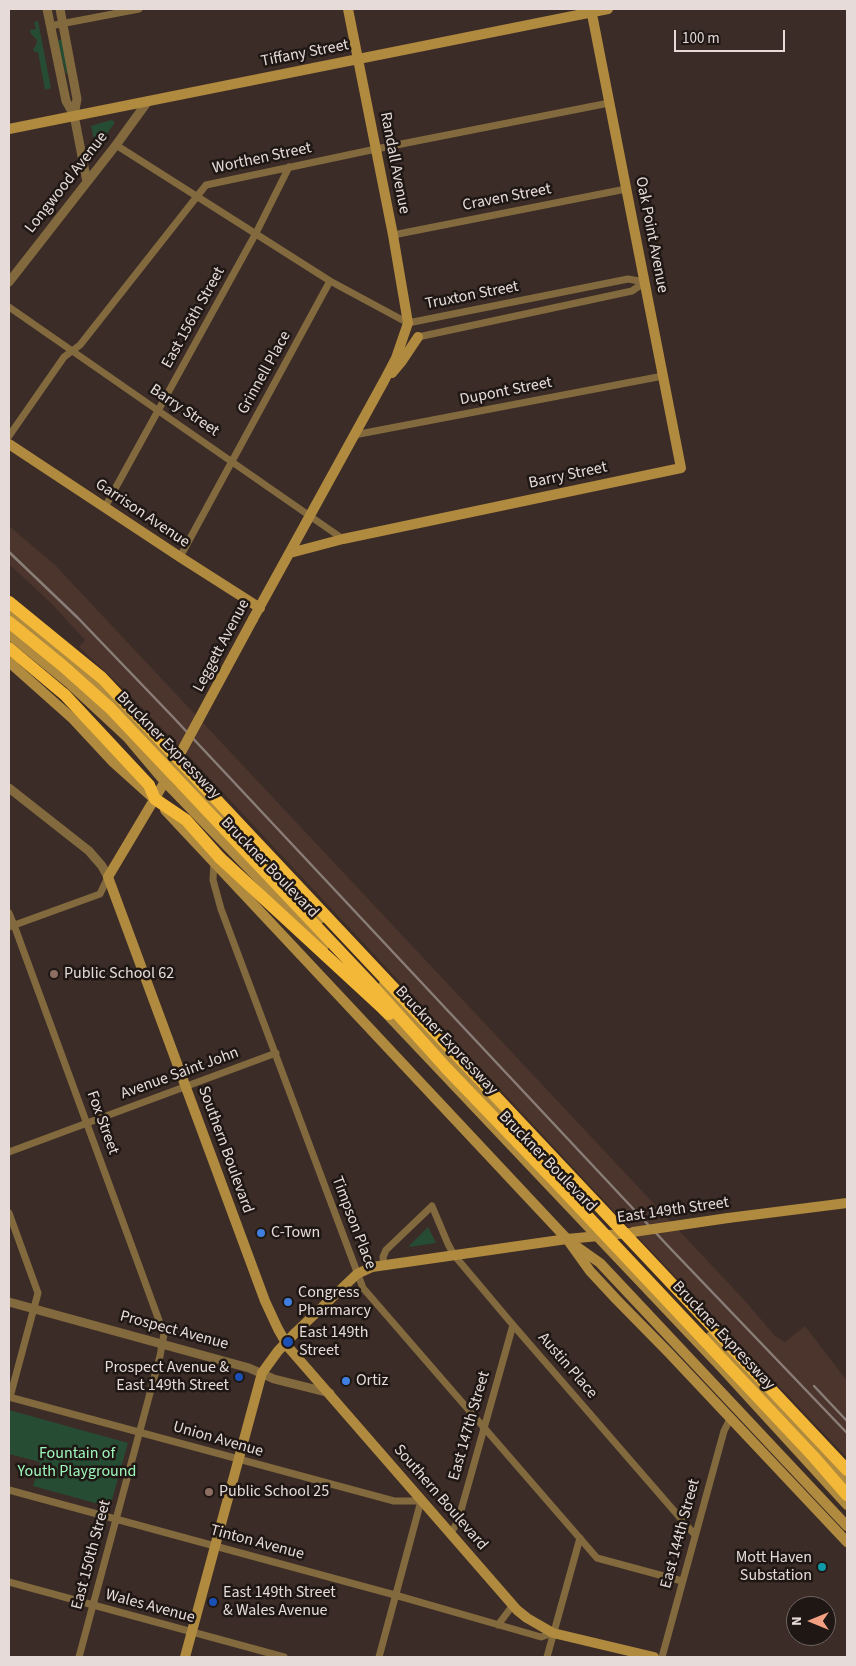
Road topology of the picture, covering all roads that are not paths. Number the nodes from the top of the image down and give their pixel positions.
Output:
1 (47, 9) edge
2 (60, 9) edge
3 (139, 9) edge
4 (348, 9) edge
5 (608, 9) edge
6 (591, 11) edge
7 (63, 24) junction
8 (50, 26) junction
9 (358, 59) junction
10 (148, 101) junction
11 (609, 103) junction
12 (74, 115) junction
13 (9, 129) edge
14 (116, 144) junction
15 (376, 149) junction
16 (289, 167) junction
17 (87, 182) junction
18 (626, 189) junction
19 (197, 196) junction
20 (256, 233) junction
21 (393, 235) junction
22 (330, 281) junction
23 (9, 282) edge
24 (645, 282) junction
25 (9, 307) edge
26 (408, 323) junction
27 (418, 337) joint
28 (71, 351) junction
29 (663, 376) junction
30 (384, 381) junction
31 (158, 411) junction
32 (354, 435) junction
33 (9, 436) edge
34 (9, 444) edge
35 (232, 461) junction
36 (681, 468) joint
37 (105, 507) junction
38 (311, 517) junction
39 (343, 539) junction
40 (290, 553) junction
41 (180, 557) junction
42 (9, 602) edge
43 (260, 608) junction
44 (9, 611) edge
45 (14, 620) edge
46 (9, 633) edge
47 (9, 648) edge
48 (9, 662) edge
49 (174, 765) junction
50 (165, 782) junction
51 (9, 788) edge
52 (155, 799) junction
53 (217, 859) junction
54 (108, 877) junction
55 (9, 913) edge
56 (12, 926) edge
57 (276, 1053) junction
58 (447, 1069) junction
59 (186, 1086) junction
60 (87, 1123) junction
61 (9, 1152) edge
62 (847, 1203) edge
63 (9, 1213) edge
64 (612, 1234) junction
65 (597, 1236) junction
66 (566, 1240) junction
67 (454, 1255) junction
68 (384, 1265) junction
69 (357, 1274) junction
70 (9, 1302) edge
71 (34, 1309) junction
72 (513, 1325) junction
73 (285, 1342) junction
74 (163, 1344) junction
75 (262, 1373) junction
76 (330, 1393) junction
77 (9, 1397) edge
78 (781, 1412) junction
79 (730, 1419) junction
80 (484, 1428) junction
81 (140, 1433) junction
82 (238, 1460) junction
83 (808, 1462) junction
84 (847, 1470) edge
85 (847, 1481) edge
86 (9, 1490) edge
87 (847, 1495) edge
88 (421, 1501) junction
89 (847, 1505) edge
90 (116, 1519) junction
91 (847, 1526) edge
92 (452, 1533) junction
93 (695, 1535) junction
94 (580, 1538) junction
95 (847, 1542) edge
96 (215, 1546) junction
97 (682, 1581) junction
98 (9, 1582) edge
99 (395, 1595) junction
100 (93, 1605) junction
101 (513, 1605) junction
102 (498, 1625) junction
103 (192, 1632) junction
104 (553, 1633) junction
105 (79, 1657) edge
106 (185, 1657) edge
107 (284, 1657) edge
108 (379, 1657) edge
109 (547, 1657) edge
110 (654, 1657) edge
111 (662, 1657) edge

1 - 8 street
2 - 7 street
3 - 7 street
4 - 9 main road, Randall Avenue
5 - 6 main road, Tiffany Street
6 - 9 main road, Tiffany Street
6 - 11 main road, Oak Point Avenue
7 - 8 street
7 - 12 street
8 - 12 street
9 - 10 main road, Tiffany Street
9 - 15 main road, Randall Avenue
10 - 12 main road, Tiffany Street
10 - 14 street, Longwood Avenue
11 - 15 street, Worthen Street
11 - 18 main road, Oak Point Avenue
12 - 13 main road, Tiffany Street
12 - 17 street
14 - 17 street, Longwood Avenue
14 - 19 street, Truxton Street
15 - 16 street, Worthen Street
15 - 21 main road, Randall Avenue
16 - 19 street, Worthen Street
16 - 20 street, East 156th Street
17 - 23 street, Longwood Avenue
18 - 21 street, Craven Street
18 - 24 main road, Oak Point Avenue
19 - 20 street, Truxton Street
19 - 28 street, Worthen Street
20 - 22 street, Truxton Street
20 - 31 street, East 156th Street
21 - 26 main road, Randall Avenue
22 - 26 street, Truxton Street
22 - 35 street, Grinnell Place
24 - 26 street, Truxton Street
24 - 27 street, Truxton Street
24 - 29 main road, Oak Point Avenue
25 - 28 street, Barry Street
26 - 30 main road, Leggett Avenue
27 - 30 main road
28 - 31 street, Barry Street
28 - 33 street, Worthen Street
29 - 32 street, Dupont Street
29 - 36 main road, Oak Point Avenue
30 - 32 main road, Leggett Avenue
31 - 35 street, Barry Street
31 - 37 street, East 156th Street
32 - 38 main road, Leggett Avenue
34 - 37 main road, Garrison Avenue
35 - 38 street, Barry Street
35 - 41 street, Grinnell Place
36 - 39 main road, Barry Street
37 - 41 main road, Garrison Avenue
38 - 39 street, Barry Street
38 - 40 main road, Leggett Avenue
39 - 40 main road, Barry Street
40 - 43 main road, Leggett Avenue
41 - 43 main road, Garrison Avenue
42 - 84 highway, Bruckner Expressway, bridge
43 - 49 main road, Leggett Avenue, bridge
44 - 45 main road, Bruckner Boulevard
45 - 46 street
45 - 49 main road, Bruckner Boulevard
45 - 58 highway, Bruckner Expressway, bridge
46 - 50 main road, Bruckner Boulevard
47 - 52 highway
48 - 52 main road
49 - 50 main road, Leggett Avenue
49 - 64 main road, Bruckner Boulevard
50 - 52 main road, Leggett Avenue
50 - 65 main road, Bruckner Boulevard
51 - 54 street, Southern Boulevard
52 - 53 highway
52 - 54 main road, Leggett Avenue
53 - 57 street, Timpson Place
53 - 58 highway, bridge
53 - 66 main road
54 - 56 street, Leggett Avenue
54 - 59 main road, Southern Boulevard
55 - 56 street, Fox Street
56 - 60 street, Fox Street
57 - 59 street, Avenue Saint John
57 - 69 street, Timpson Place
58 - 87 highway, Bruckner Expressway, bridge
59 - 60 street, Avenue Saint John
59 - 73 main road, Southern Boulevard
60 - 61 street, Avenue Saint John
60 - 74 street, Fox Street
62 - 64 main road, East 149th Street, bridge
63 - 71 street
64 - 65 main road, East 149th Street
64 - 78 main road, Bruckner Boulevard
65 - 66 main road, East 149th Street
65 - 83 main road, Bruckner Boulevard
66 - 67 main road, East 149th Street
66 - 79 main road
66 - 91 main road
67 - 68 main road, East 149th Street
67 - 68 street, Austin Place
67 - 72 street, Austin Place
68 - 69 main road, East 149th Street
69 - 73 main road, East 149th Street
69 - 80 street, Timpson Place
70 - 71 street, Prospect Avenue
71 - 74 street, Prospect Avenue
71 - 77 street
72 - 80 street, East 147th Street
72 - 93 street, Austin Place
73 - 75 main road, East 149th Street
73 - 76 main road, Southern Boulevard
74 - 75 street, Prospect Avenue
74 - 81 street, East 150th Street
75 - 76 street, Prospect Avenue
75 - 82 main road, East 149th Street
76 - 88 main road, Southern Boulevard
77 - 81 street, Union Avenue
78 - 83 main road
78 - 85 main road, Bruckner Boulevard
79 - 93 street, East 144th Street
79 - 95 main road
80 - 92 street, East 147th Street
80 - 94 street, Timpson Place
81 - 82 street, Union Avenue
81 - 90 street, East 150th Street
82 - 88 street, Union Avenue
82 - 96 main road, East 149th Street
83 - 89 main road, Bruckner Boulevard
86 - 90 street, Tinton Avenue
88 - 92 main road, Southern Boulevard
88 - 99 street
90 - 96 street, Tinton Avenue
90 - 100 street, East 150th Street
92 - 101 main road, Southern Boulevard
93 - 97 street, East 144th Street
94 - 97 street, Timpson Place
94 - 104 street
96 - 99 street, Tinton Avenue
96 - 103 main road, East 149th Street
97 - 111 street, East 144th Street
98 - 100 street, Wales Avenue
99 - 102 street, Tinton Avenue
99 - 108 street
100 - 103 street, Wales Avenue
100 - 105 street, East 150th Street
101 - 102 street
101 - 104 main road, Southern Boulevard
102 - 104 street, Tinton Avenue
103 - 106 main road, East 149th Street
103 - 107 street, Wales Avenue
104 - 109 street
104 - 110 main road, Southern Boulevard

